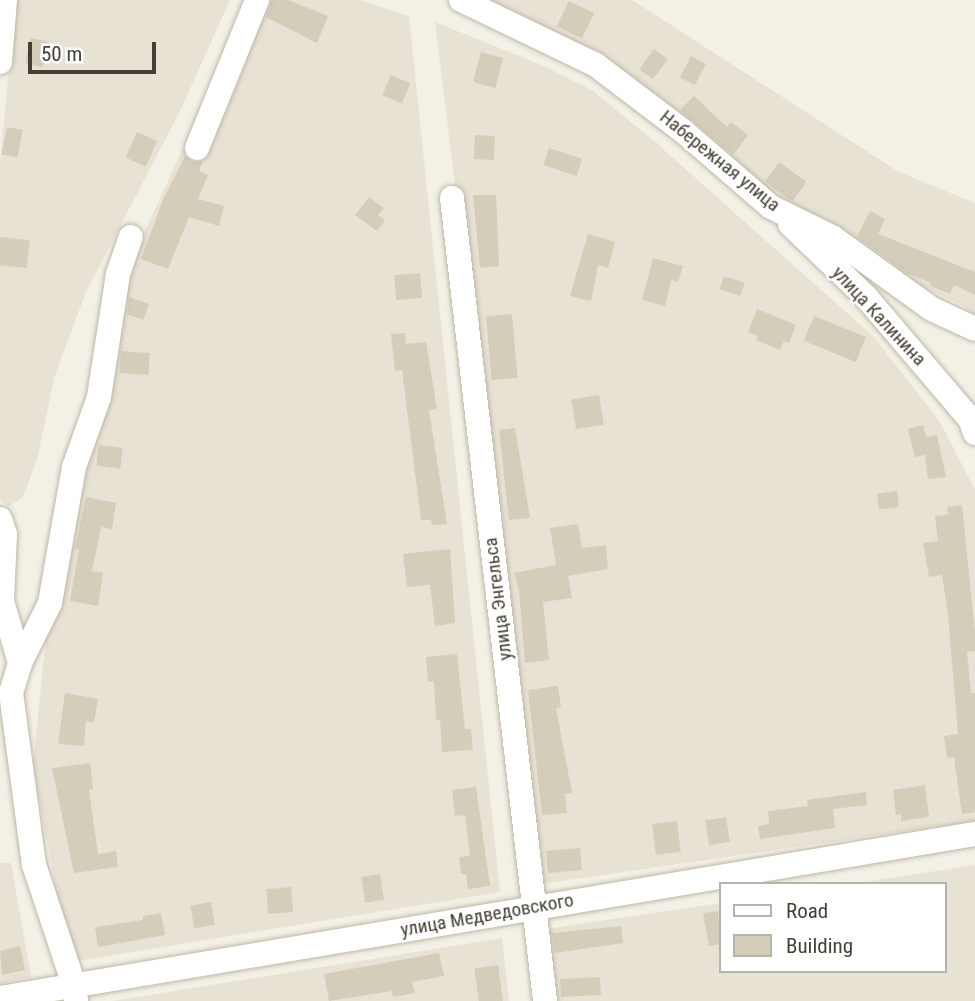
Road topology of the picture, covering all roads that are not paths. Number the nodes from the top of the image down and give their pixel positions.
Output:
1 (5, 0) edge
2 (257, 0) edge
3 (461, 0) edge
4 (0, 62) edge
5 (197, 148) dead end
6 (452, 198) dead end
7 (771, 207) junction
8 (131, 237) dead end
9 (975, 329) edge
10 (975, 433) edge
11 (0, 519) edge
12 (20, 663) junction
13 (6, 696) edge
14 (975, 834) edge
15 (534, 907) junction
16 (75, 993) edge
17 (0, 998) edge
18 (545, 1001) edge

1 - 4 street
2 - 5 street
3 - 7 street, Набережная улица
6 - 15 street, улица Энгельса
7 - 9 street, Набережная улица
7 - 10 street, улица Калинина
8 - 12 street
11 - 12 street
12 - 13 street
13 - 16 street
14 - 15 street, улица Медведовского
15 - 16 street, улица Медведовского
15 - 18 street, улица Энгельса
16 - 17 street, улица Медведовского

